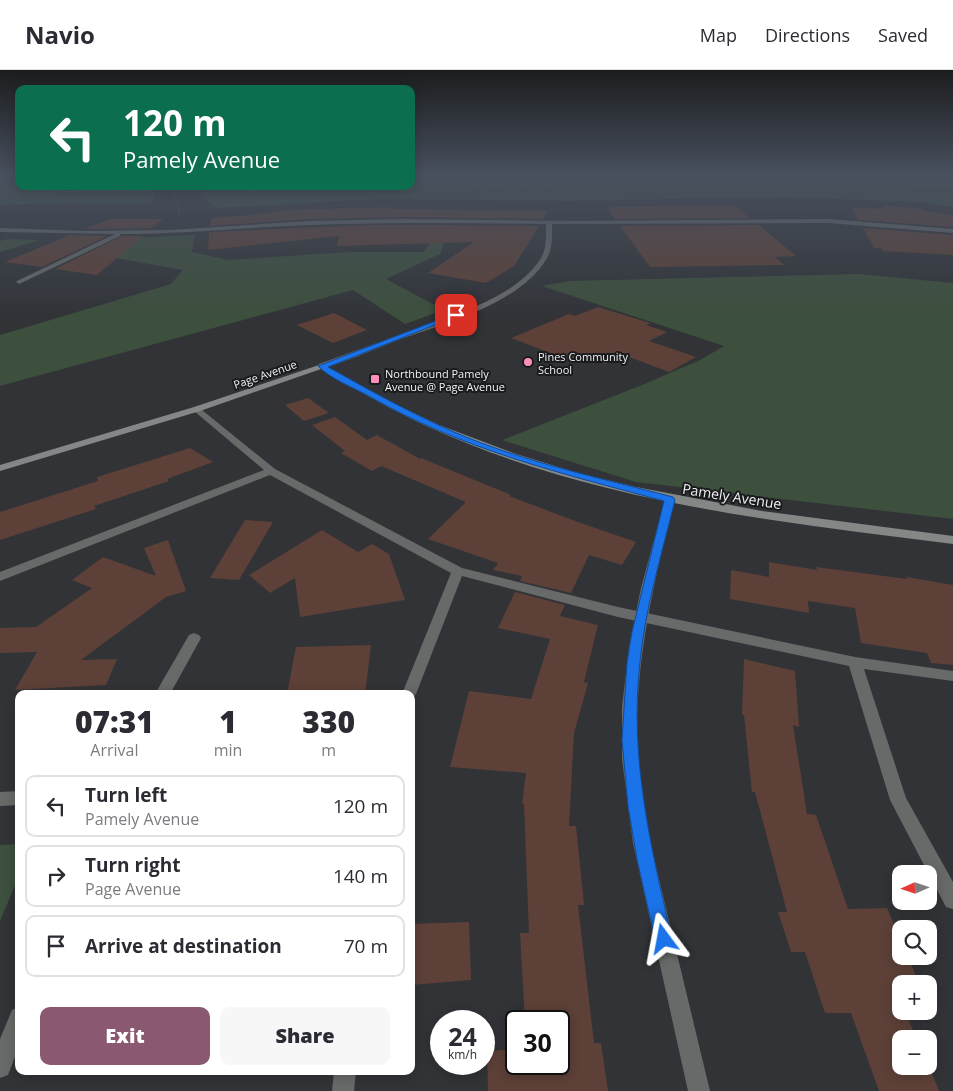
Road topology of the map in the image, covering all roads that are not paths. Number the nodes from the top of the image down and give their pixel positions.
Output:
1 (347, 222) edge
2 (420, 222) edge
3 (738, 222) edge
4 (836, 222) edge
5 (549, 223) junction
6 (0, 230) edge
7 (953, 231) edge
8 (122, 233) junction
9 (20, 282) dead end
10 (322, 366) junction
11 (197, 409) junction
12 (0, 468) edge
13 (271, 471) junction
14 (670, 500) junction
15 (953, 540) edge
16 (458, 571) junction
17 (0, 577) edge
18 (641, 617) junction
19 (194, 638) dead end
20 (855, 662) junction
21 (953, 676) edge
22 (164, 690) edge
23 (411, 690) edge
24 (15, 798) edge
25 (0, 799) edge
26 (953, 900) edge
27 (15, 1028) edge
28 (0, 1067) edge
29 (345, 1075) edge
30 (343, 1091) edge
31 (699, 1091) edge

1 - 8 street
2 - 5 street
3 - 5 street
4 - 7 street
5 - 10 street, Page Avenue
6 - 8 street
8 - 9 street
10 - 11 street, Page Avenue
10 - 14 street, Pamely Avenue
11 - 12 street, Page Avenue
11 - 13 street
13 - 16 street
13 - 17 street
14 - 15 street, Pamely Avenue
14 - 18 street
16 - 18 street
16 - 23 street
18 - 20 street
18 - 31 street
19 - 22 street
20 - 21 street
20 - 26 street
24 - 25 street
27 - 28 street
29 - 30 street

